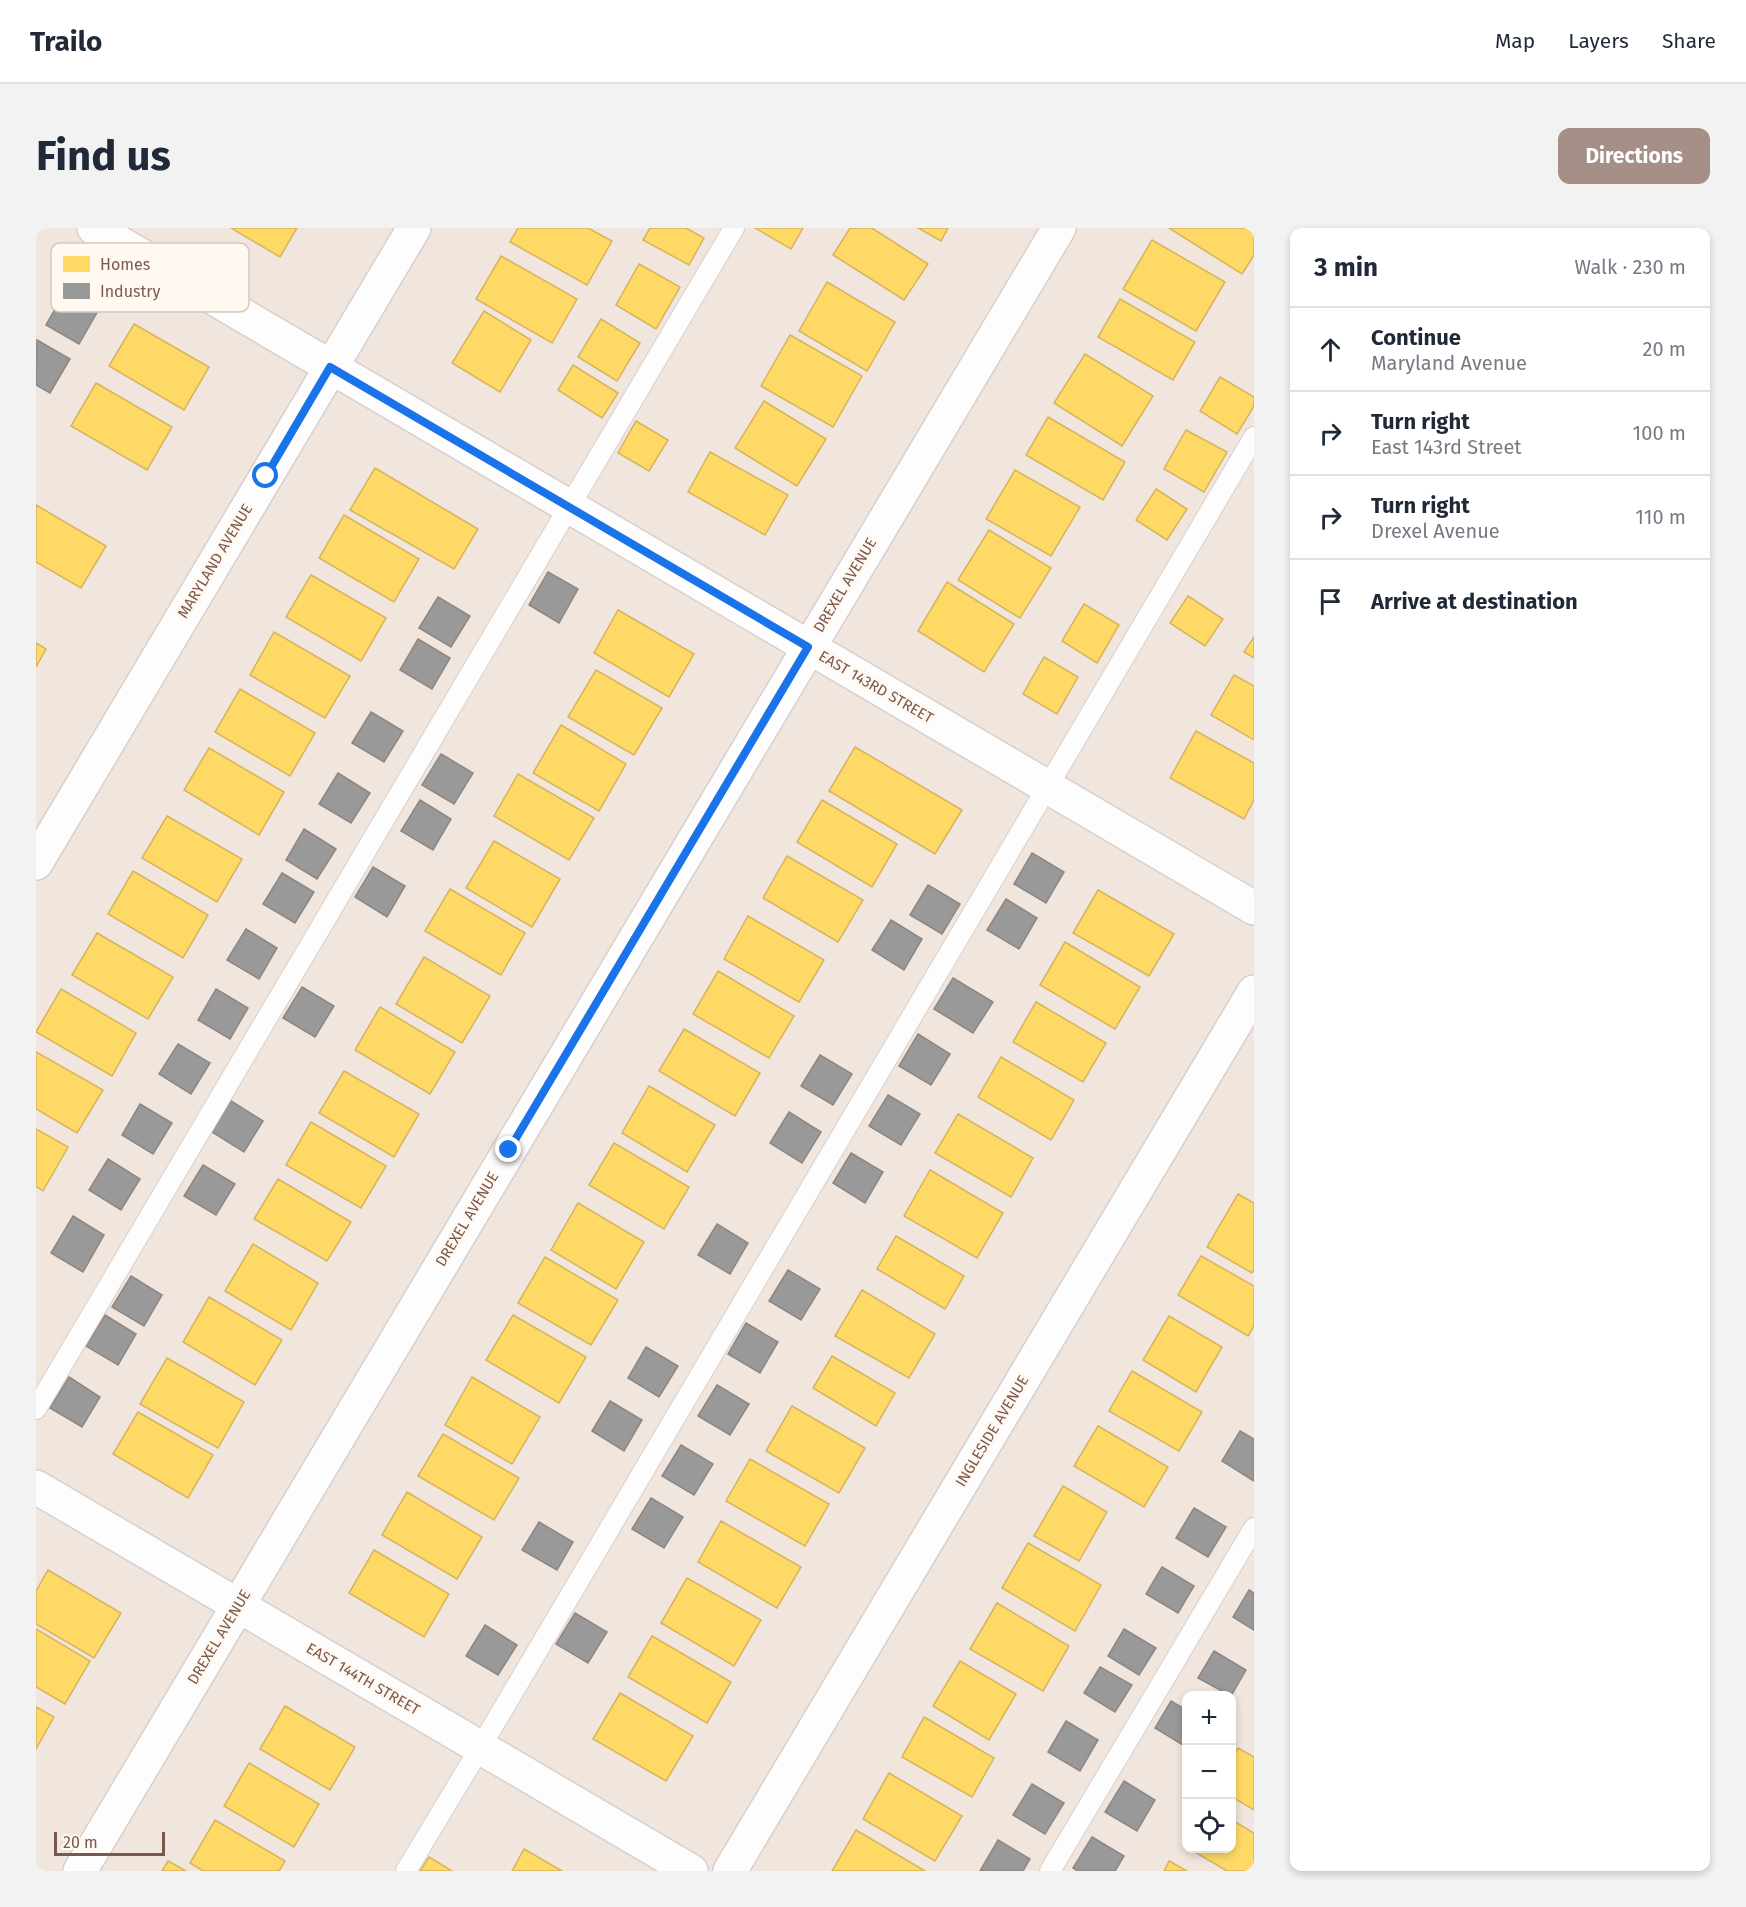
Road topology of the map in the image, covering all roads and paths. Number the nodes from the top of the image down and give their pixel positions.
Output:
1 (94, 228) edge
2 (414, 228) edge
3 (734, 228) edge
4 (1059, 228) edge
5 (119, 243) edge
6 (237, 312) edge
7 (330, 367) junction
8 (1254, 437) edge
9 (569, 508) junction
10 (808, 647) junction
11 (1046, 787) junction
12 (36, 863) edge
13 (1254, 908) edge
14 (1254, 992) edge
15 (36, 1409) edge
16 (36, 1487) edge
17 (1254, 1528) edge
18 (238, 1606) junction
19 (480, 1748) junction
20 (80, 1871) edge
21 (406, 1871) edge
22 (691, 1871) edge
23 (730, 1871) edge
24 (1050, 1871) edge

1 - 5 street, EAST 143RD STREET
2 - 7 street, MARYLAND AVENUE
3 - 9 lane
4 - 10 street, DREXEL AVENUE
6 - 7 street, EAST 143RD STREET
7 - 9 street, EAST 143RD STREET
7 - 12 street, MARYLAND AVENUE
8 - 11 lane
9 - 10 street, EAST 143RD STREET
9 - 15 lane
10 - 11 street, EAST 143RD STREET
10 - 18 street, DREXEL AVENUE
11 - 13 street, EAST 143RD STREET
11 - 19 lane
14 - 23 street, INGLESIDE AVENUE
16 - 18 street, EAST 144TH STREET
17 - 24 lane
18 - 19 street, EAST 144TH STREET
18 - 20 street, DREXEL AVENUE
19 - 21 lane
19 - 22 street, EAST 144TH STREET

